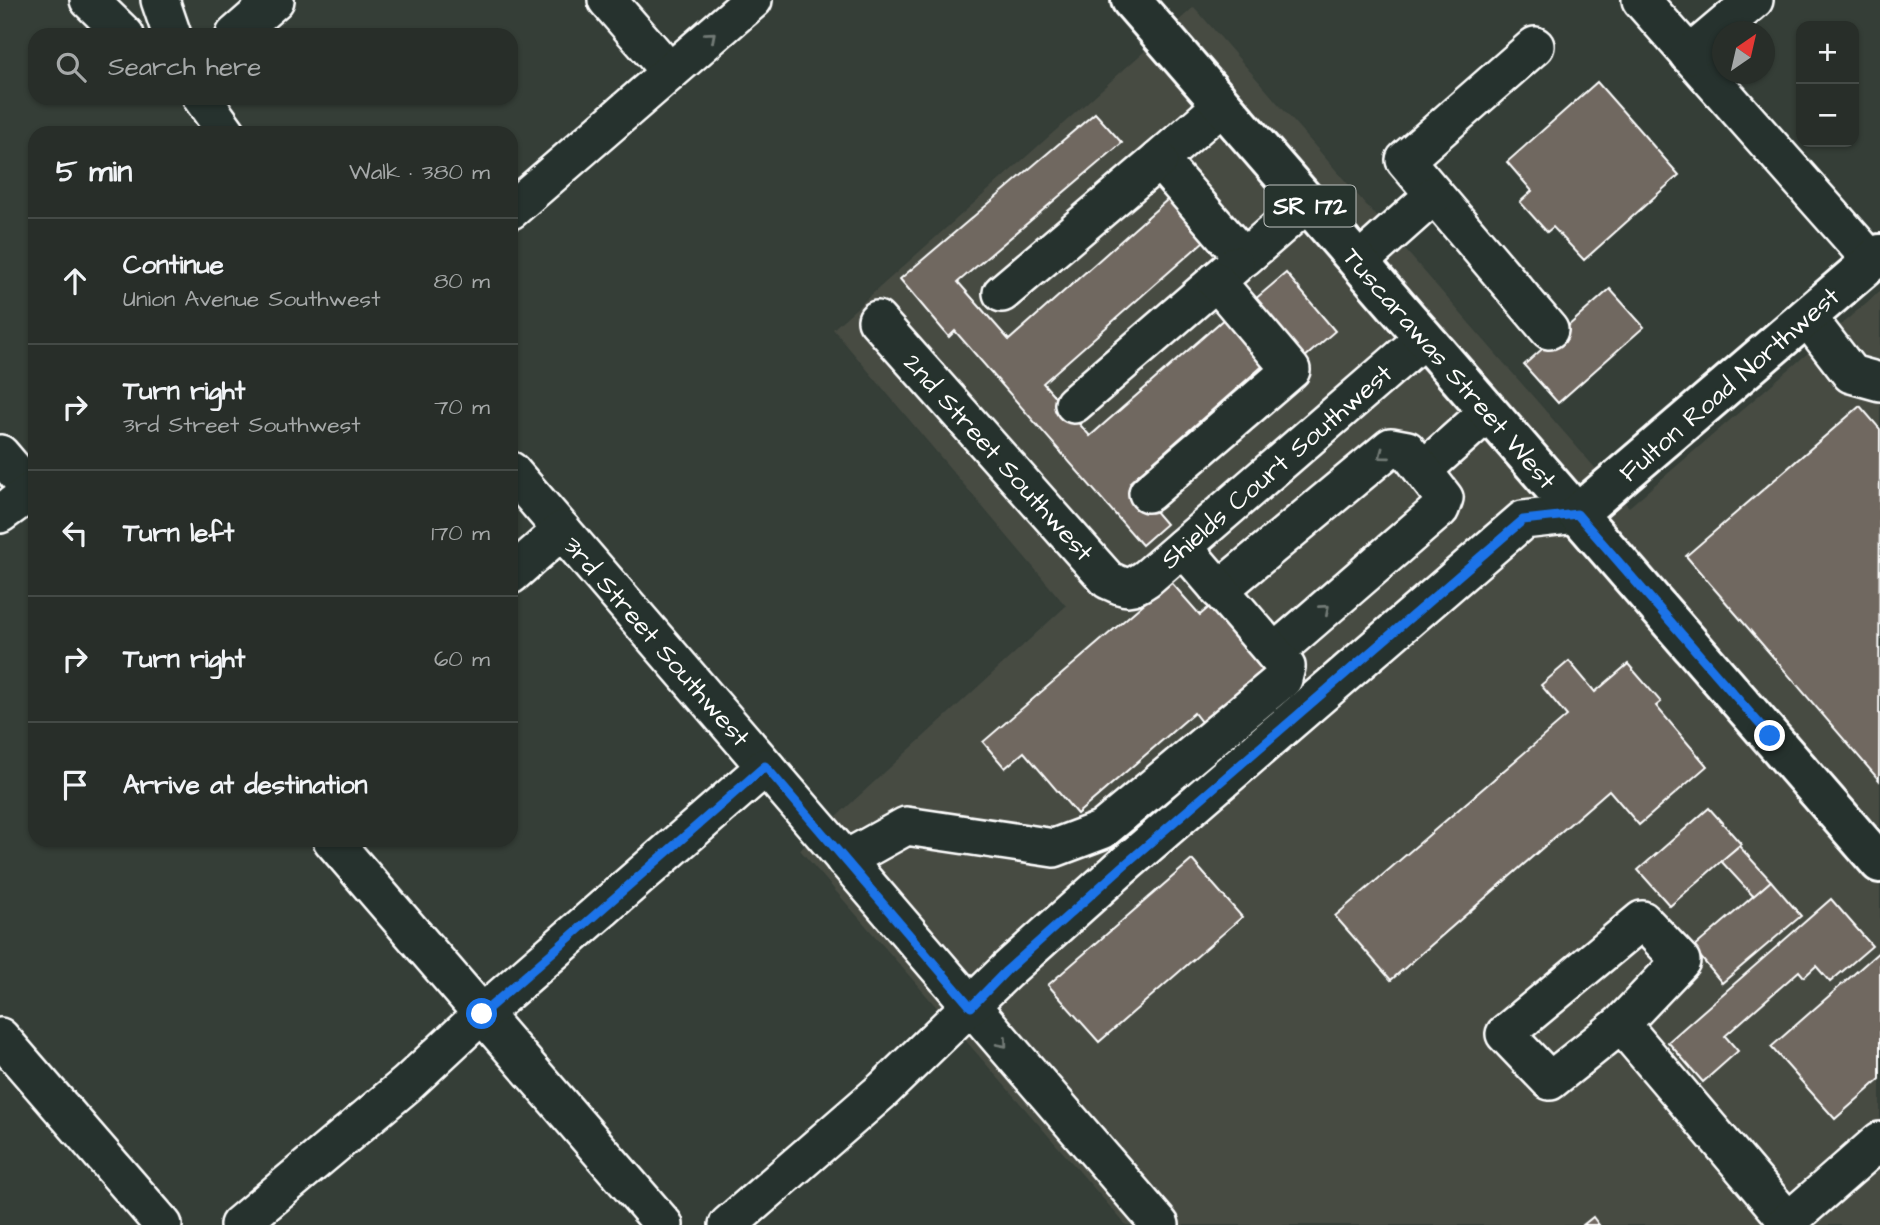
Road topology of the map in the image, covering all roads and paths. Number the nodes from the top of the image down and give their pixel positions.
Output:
1 (89, 0) edge
2 (160, 0) edge
3 (275, 0) edge
4 (607, 0) edge
5 (752, 0) edge
6 (1131, 0) edge
7 (1641, 0) edge
8 (1754, 0) edge
9 (118, 28) edge
10 (170, 28) edge
11 (243, 28) edge
12 (1535, 46) dead end
13 (1689, 55) junction
14 (670, 72) junction
15 (207, 105) edge
16 (1222, 105) junction
17 (222, 126) edge
18 (1159, 160) junction
19 (1434, 195) junction
20 (1307, 203) junction
21 (518, 204) edge
22 (1244, 258) junction
23 (1876, 258) edge
24 (1359, 262) junction
25 (1216, 281) junction
26 (1002, 293) dead end
27 (1807, 317) junction
28 (877, 320) dead end
29 (1549, 330) dead end
30 (1424, 338) junction
31 (1880, 382) edge
32 (1074, 404) dead end
33 (1488, 412) junction
34 (0, 454) edge
35 (1423, 470) junction
36 (518, 479) edge
37 (28, 486) edge
38 (1148, 493) dead end
39 (28, 497) edge
40 (0, 514) edge
41 (1577, 514) junction
42 (562, 530) junction
43 (1183, 547) junction
44 (518, 569) edge
45 (1126, 589) joint
46 (1219, 590) junction
47 (1274, 653) junction
48 (765, 766) junction
49 (338, 847) edge
50 (845, 860) junction
51 (1880, 863) edge
52 (971, 1007) junction
53 (482, 1014) junction
54 (1621, 1024) junction
55 (0, 1037) edge
56 (1880, 1142) edge
57 (1786, 1223) edge
58 (163, 1225) edge
59 (239, 1225) edge
60 (664, 1225) edge
61 (728, 1225) edge
62 (1160, 1225) edge

1 - 9 street
2 - 10 street
3 - 11 street
4 - 14 street
14 -> 5 street
6 - 16 main road, Tuscarawas Street West / SR 172
7 - 13 street
8 - 13 street
12 - 19 street
13 - 23 street
14 - 21 street
15 - 17 street
16 - 18 street
16 - 20 main road, Tuscarawas Street West / SR 172
18 - 22 street
18 - 26 street
19 - 24 street
19 - 29 street
20 - 22 street
20 - 24 main road, Tuscarawas Street West / SR 172
22 - 25 street
23 - 27 main road, Fulton Road Northwest
24 - 30 main road, Tuscarawas Street West / SR 172
25 - 32 street
25 - 38 street
27 - 31 street
27 - 41 main road, Fulton Road Northwest
28 - 45 street, 2nd Street Southwest
30 - 33 main road, Tuscarawas Street West / SR 172
30 - 43 street, Shields Court Southwest
33 - 35 street
33 - 41 main road, Tuscarawas Street West / SR 172
34 - 37 street
35 -> 46 street
47 -> 35 street
36 - 42 street, 3rd Street Southwest
39 - 40 street
41 - 51 main road, Tuscarawas Street West / SR 172
41 - 52 street
42 - 44 street
42 - 48 street, 3rd Street Southwest
43 - 45 street, Shields Court Southwest
43 - 46 street
46 - 47 street
47 - 50 street
48 - 50 street, 3rd Street Southwest
48 - 53 street
49 - 53 street
50 - 52 street, 3rd Street Southwest
52 - 61 street
52 -> 62 street, 3rd Street Southwest
53 - 59 street
53 - 60 street
54 - 54 street
54 - 57 street
55 - 58 street
56 - 57 street

